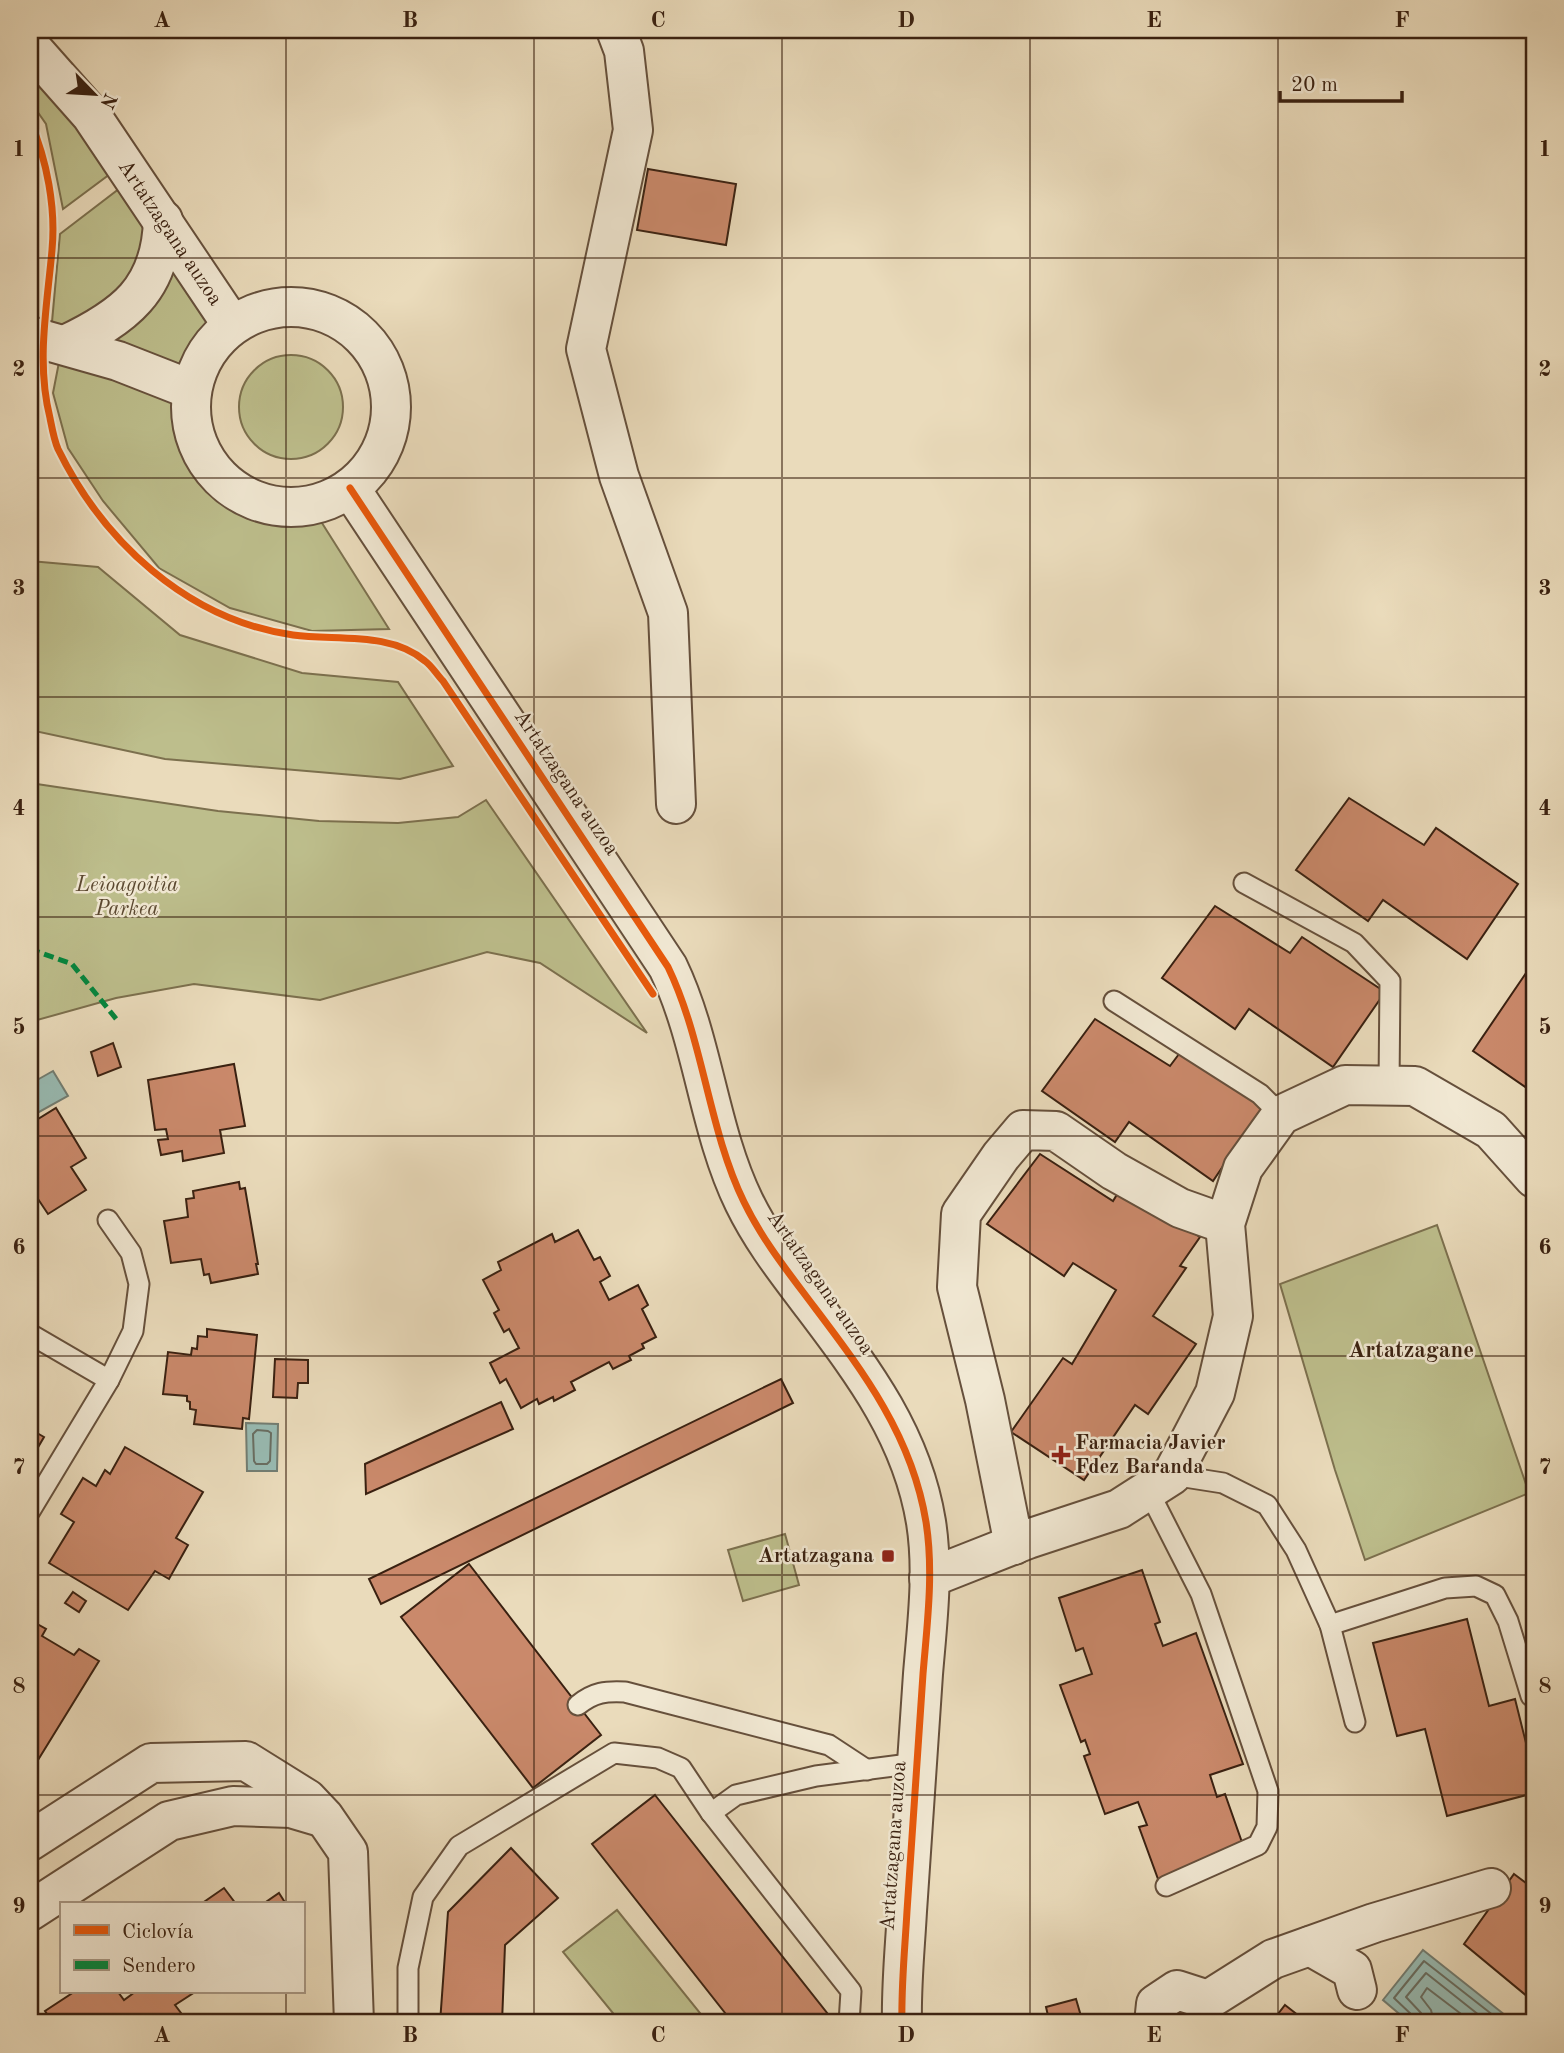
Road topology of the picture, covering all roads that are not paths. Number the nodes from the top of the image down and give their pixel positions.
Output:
1 (616, 30) edge
2 (30, 46) edge
3 (163, 220) junction
4 (232, 325) junction
5 (48, 341) edge
6 (192, 390) junction
7 (350, 488) junction
8 (676, 804) dead end
9 (1244, 883) dead end
10 (1114, 1001) dead end
11 (1389, 1086) junction
12 (1281, 1115) junction
13 (1534, 1178) edge
14 (108, 1220) dead end
15 (1225, 1224) junction
16 (30, 1334) edge
17 (109, 1380) junction
18 (1160, 1483) junction
19 (30, 1511) edge
20 (1014, 1545) junction
21 (929, 1578) junction
22 (1329, 1625) junction
23 (1531, 1696) dead end
24 (578, 1705) dead end
25 (1355, 1722) dead end
26 (917, 1763) junction
27 (142, 1768) junction
28 (867, 1770) junction
29 (711, 1814) junction
30 (324, 1818) junction
31 (169, 1821) junction
32 (30, 1841) edge
33 (1166, 1885) dead end
34 (1491, 1888) dead end
35 (30, 1911) edge
36 (1310, 1946) junction
37 (1357, 1990) dead end
38 (1209, 2012) edge
39 (354, 2023) edge
40 (408, 2023) edge
41 (849, 2023) edge
42 (902, 2023) edge
43 (1154, 2023) edge

1 - 8 street
2 - 3 street, Artatzagana auzoa
3 - 4 street, Artatzagana auzoa
3 - 5 street
4 - 6 street, Artatzagana auzoa
4 - 7 street, Artatzagana auzoa
5 - 6 street
6 - 7 street, Artatzagana auzoa
7 - 21 street, Artatzagana auzoa
9 - 11 lane
10 - 12 lane
11 - 12 street
11 - 13 street
12 - 15 street
14 - 17 lane
15 - 18 street
15 - 20 street
16 - 17 lane
17 - 19 lane
18 - 20 street
18 - 22 lane
18 - 33 lane
20 - 21 street
21 - 26 street, Artatzagana auzoa
22 - 23 lane
22 - 25 lane
24 - 28 lane
26 - 28 lane
26 - 42 street, Artatzagana auzoa
27 - 30 street
27 - 31 street
27 - 32 street
28 - 29 lane
29 - 40 lane
29 - 41 lane
30 - 31 street
30 - 39 street
31 - 35 street
34 - 36 street
36 - 37 street
36 - 38 street
38 - 43 street

